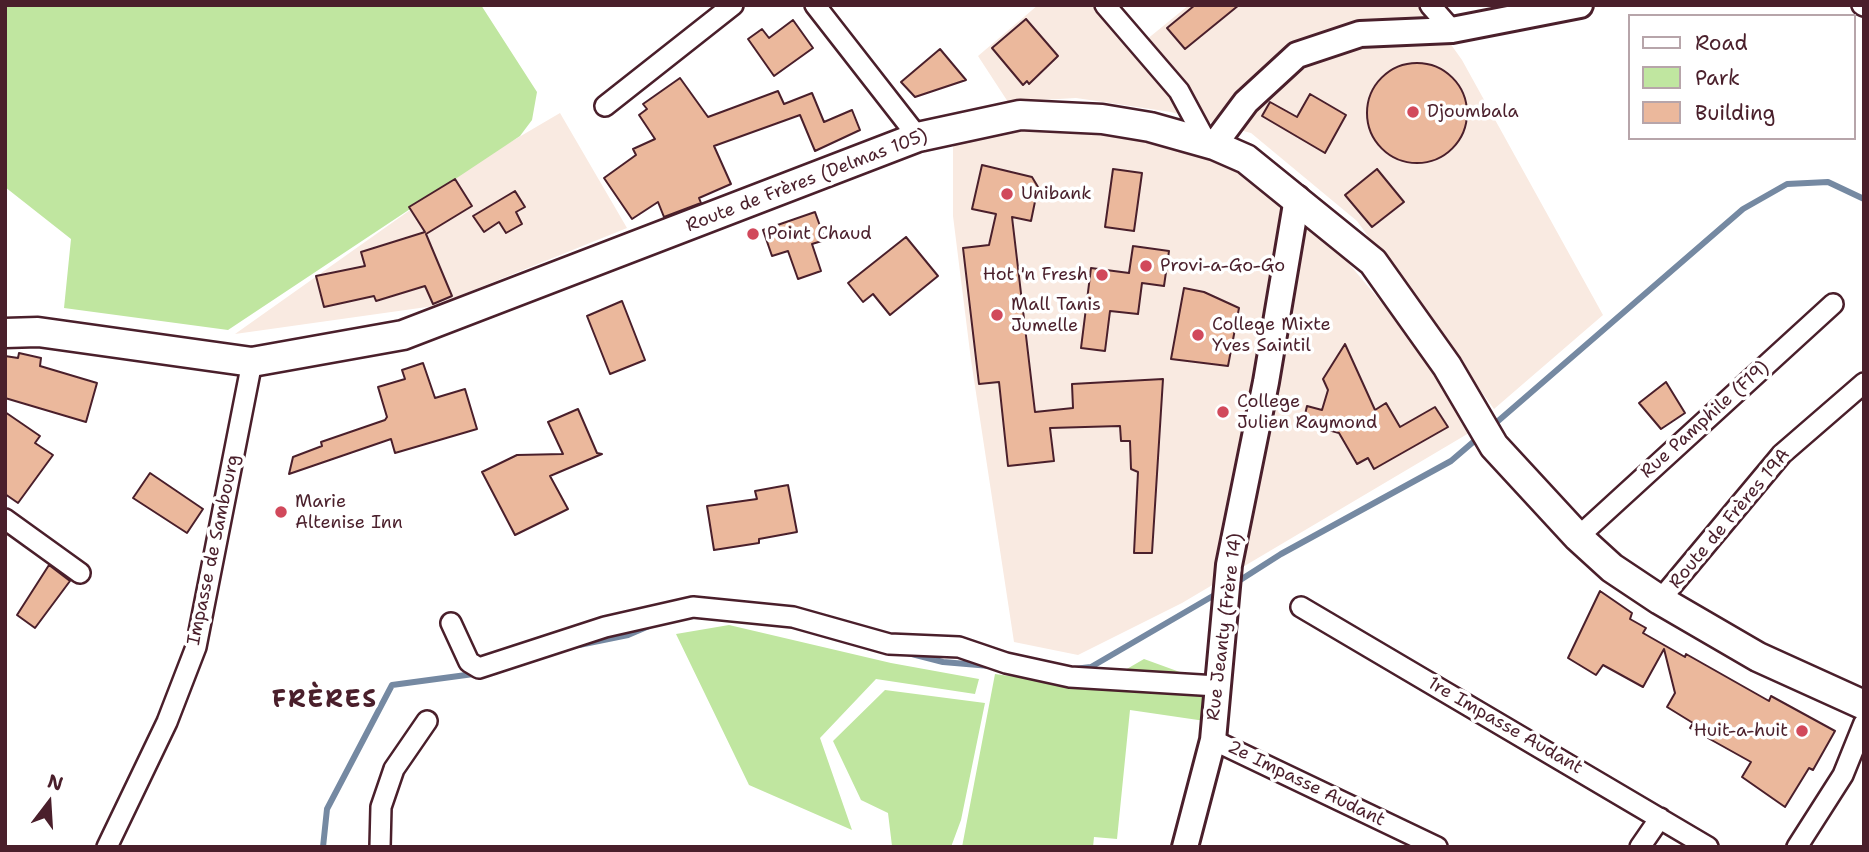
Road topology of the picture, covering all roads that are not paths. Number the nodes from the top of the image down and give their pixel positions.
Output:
1 (733, 5) edge
2 (815, 5) edge
3 (1105, 5) edge
4 (1430, 5) edge
5 (1580, 5) edge
6 (1452, 30) junction
7 (604, 106) dead end
8 (918, 137) junction
9 (1210, 144) junction
10 (1297, 198) junction
11 (1833, 304) dead end
12 (5, 333) edge
13 (252, 362) junction
14 (1864, 383) edge
15 (5, 519) edge
16 (1578, 537) junction
17 (80, 573) dead end
18 (1660, 600) junction
19 (1301, 607) dead end
20 (450, 623) dead end
21 (1217, 686) junction
22 (1864, 705) edge
23 (427, 721) dead end
24 (1864, 723) edge
25 (1213, 740) junction
26 (1660, 818) junction
27 (107, 847) edge
28 (380, 847) edge
29 (1185, 847) edge
30 (1437, 847) edge
31 (1640, 847) edge
32 (1708, 847) edge
33 (1797, 847) edge

1 - 7 street
2 - 8 street
3 - 9 street
4 - 6 street
5 - 6 street
6 - 9 street
8 - 9 main road, Route de Frères (Delmas 105)
8 - 13 main road, Route de Frères (Delmas 105)
9 - 10 main road, Route de Frères (Delmas 105)
10 - 16 main road, Route de Frères (Delmas 105)
10 - 21 street, Rue Jeanty (Frère 14)
11 - 16 street, Rue Pamphile (F19)
12 - 13 main road, Route de Frères (Delmas 105)
13 - 27 street, Impasse de Sambourg
14 - 18 street, Route de Frères 19A
15 - 17 street
16 - 18 main road, Route de Frères (Delmas 105)
18 - 22 main road, Route de Frères (Delmas 105)
19 - 26 street, 1re Impasse Audant
20 - 21 street
21 - 25 street, Rue Jeanty (Frère 14)
23 - 28 street
24 - 33 street
25 - 29 street, Rue Jeanty (Frère 14)
25 - 30 street, 2e Impasse Audant
26 - 31 street
26 - 32 street, 1re Impasse Audant

